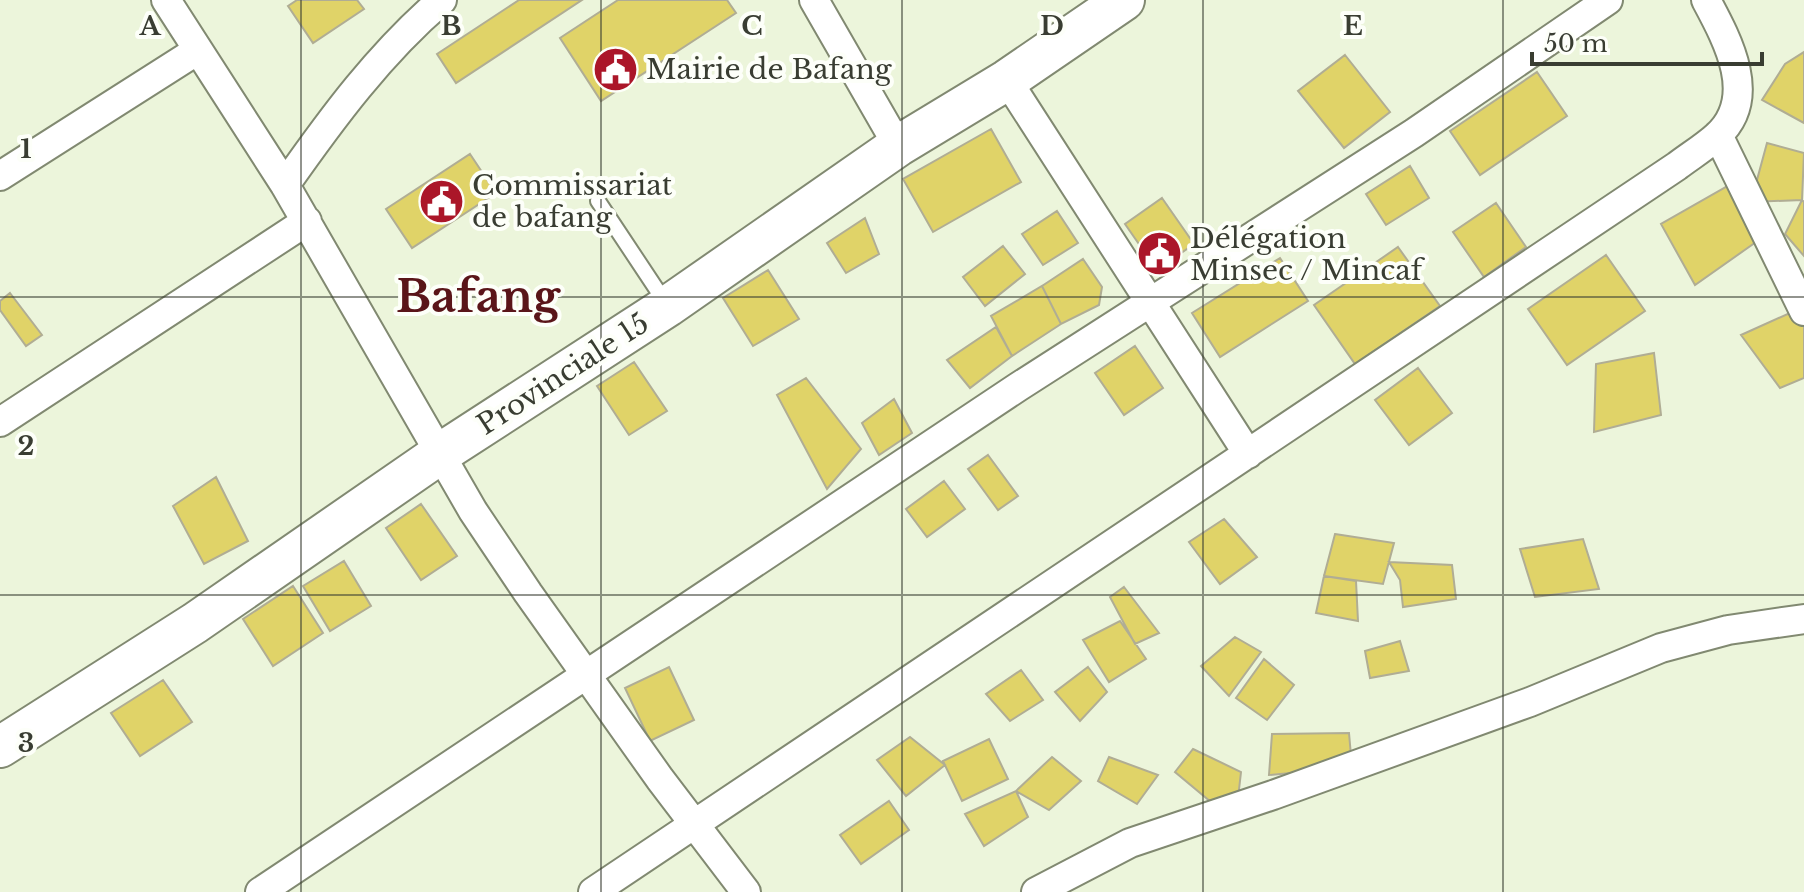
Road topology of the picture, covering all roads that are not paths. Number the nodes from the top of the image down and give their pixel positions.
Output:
1 (166, 0) edge
2 (442, 0) edge
3 (814, 0) edge
4 (1124, 0) edge
5 (1608, 0) edge
6 (1706, 0) edge
7 (198, 50) junction
8 (1007, 80) junction
9 (1718, 135) junction
10 (898, 146) junction
11 (0, 176) edge
12 (285, 185) junction
13 (598, 201) dead end
14 (307, 221) junction
15 (1152, 302) junction
16 (668, 306) junction
17 (1804, 311) edge
18 (0, 422) edge
19 (441, 453) junction
20 (1248, 454) junction
21 (1804, 619) edge
22 (588, 674) junction
23 (0, 747) edge
24 (696, 825) junction
25 (260, 892) edge
26 (593, 892) edge
27 (746, 892) edge
28 (1036, 892) edge

1 - 7 street
2 - 12 street
3 - 10 street
4 - 8 street, Provinciale 15
5 - 15 street
6 - 9 street
7 - 11 street
7 - 12 street
8 - 10 street, Provinciale 15
8 - 15 street
9 - 17 street
9 - 20 street
10 - 16 street, Provinciale 15
12 - 14 street
13 - 16 lane
14 - 18 street
14 - 19 street
15 - 20 street
15 - 22 street
16 - 19 street, Provinciale 15
19 - 22 street
19 - 23 street, Provinciale 15
20 - 24 street
21 - 28 street
22 - 24 street
22 - 25 street
24 - 26 street
24 - 27 street

